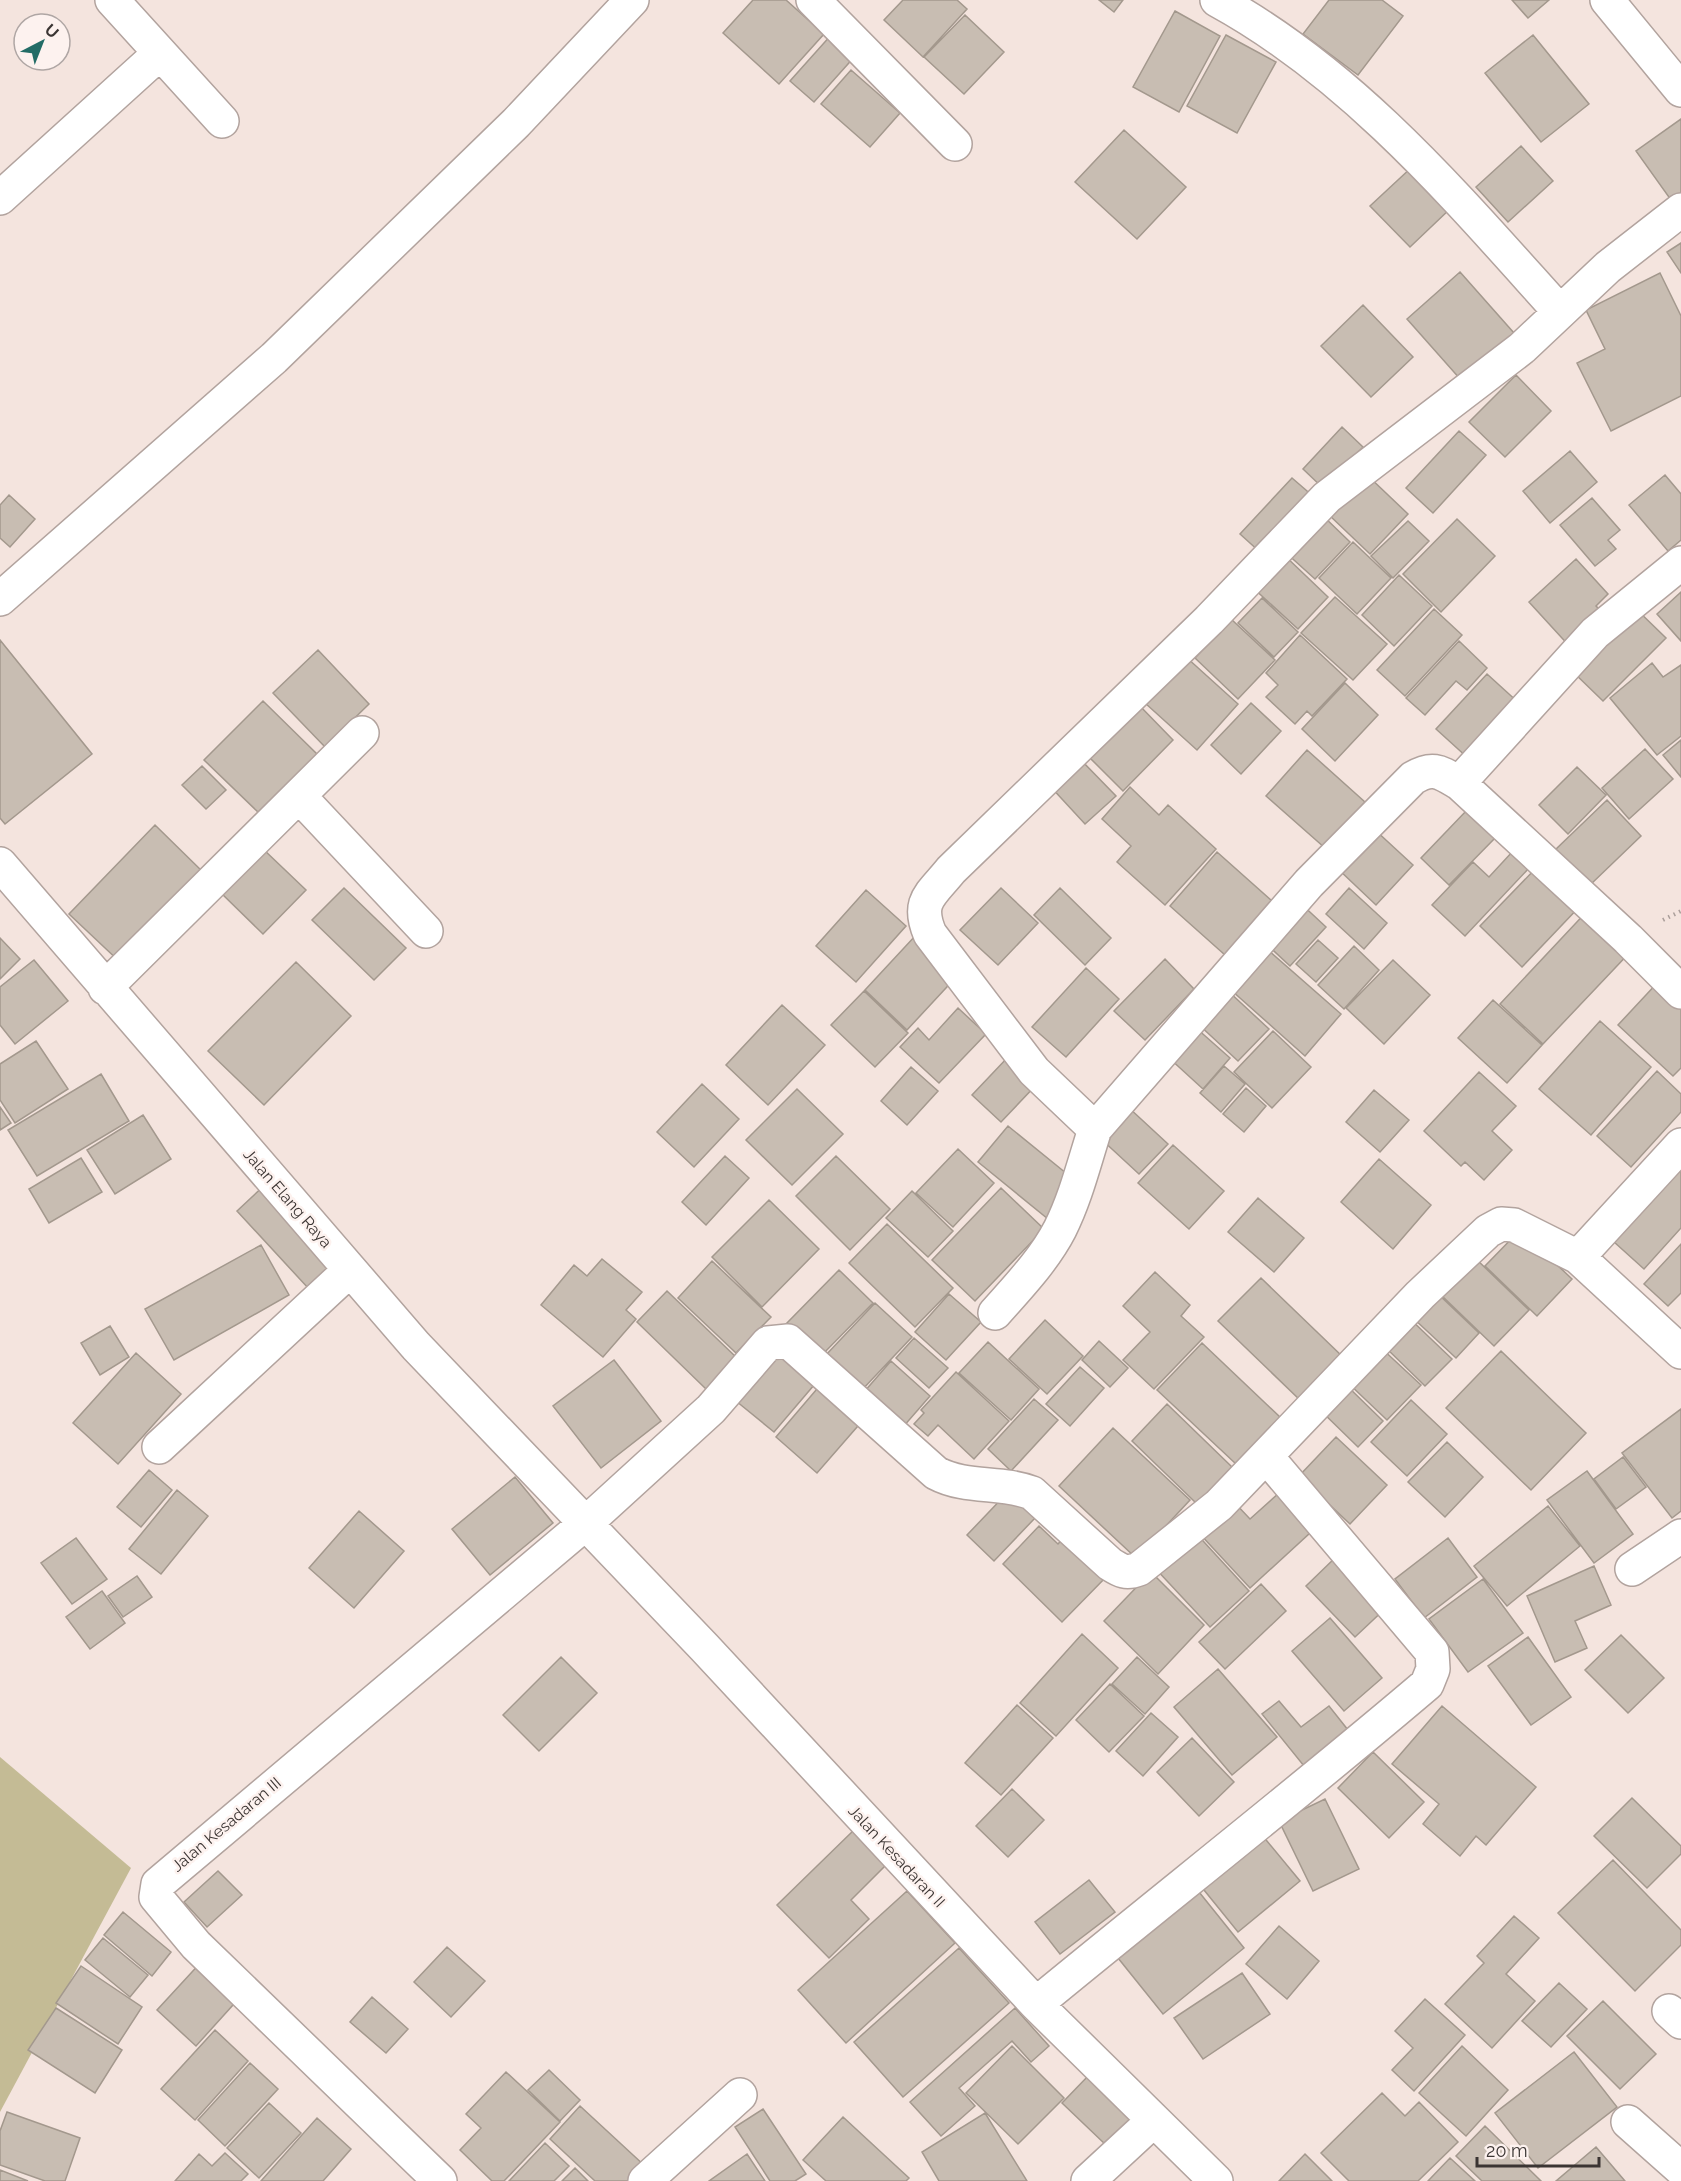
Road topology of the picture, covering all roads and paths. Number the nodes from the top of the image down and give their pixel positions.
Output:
1 (112, 0) edge
2 (632, 0) edge
3 (813, 0) edge
4 (1217, 0) edge
5 (1606, 0) edge
6 (160, 53) junction
7 (1681, 90) edge
8 (222, 121) dead end
9 (955, 144) dead end
10 (0, 198) edge
11 (1681, 210) edge
12 (1560, 312) junction
13 (1681, 564) edge
14 (0, 599) edge
15 (362, 733) dead end
16 (1459, 783) junction
17 (300, 797) junction
18 (0, 864) edge
19 (426, 932) dead end
20 (105, 988) junction
21 (1681, 992) edge
22 (1095, 1129) junction
23 (1681, 1145) edge
24 (1578, 1257) junction
25 (350, 1270) junction
26 (995, 1313) dead end
27 (1681, 1352) edge
28 (159, 1447) dead end
29 (1266, 1456) junction
30 (586, 1522) junction
31 (1681, 1536) edge
32 (1632, 1569) dead end
33 (1036, 2004) junction
34 (740, 2095) dead end
35 (1153, 2121) junction
36 (1628, 2122) dead end
37 (1681, 2169) edge
38 (440, 2181) edge
39 (645, 2181) edge
40 (1088, 2181) edge
41 (1216, 2181) edge

1 - 6 street
2 - 14 street
3 - 9 street
4 - 12 street
5 - 7 street
6 - 8 street
6 - 10 street
11 - 12 street
12 - 22 street
13 - 16 street
15 - 17 street
16 - 21 street
16 - 22 street
17 - 19 street
17 - 20 street
18 - 20 street, Jalan Elang Raya
20 - 25 street, Jalan Elang Raya
22 - 26 street
23 - 24 street
24 - 27 street
24 - 29 street
25 - 28 street
25 - 30 street, Jalan Elang Raya
29 - 30 street, Jalan Kesadaran III
29 - 33 street
30 - 33 street, Jalan Kesadaran II
30 - 38 street, Jalan Kesadaran III
31 - 32 street
33 - 35 street, Jalan Kesadaran II
34 - 39 street
35 - 40 street
35 - 41 street, Jalan Kesadaran II
36 - 37 street

